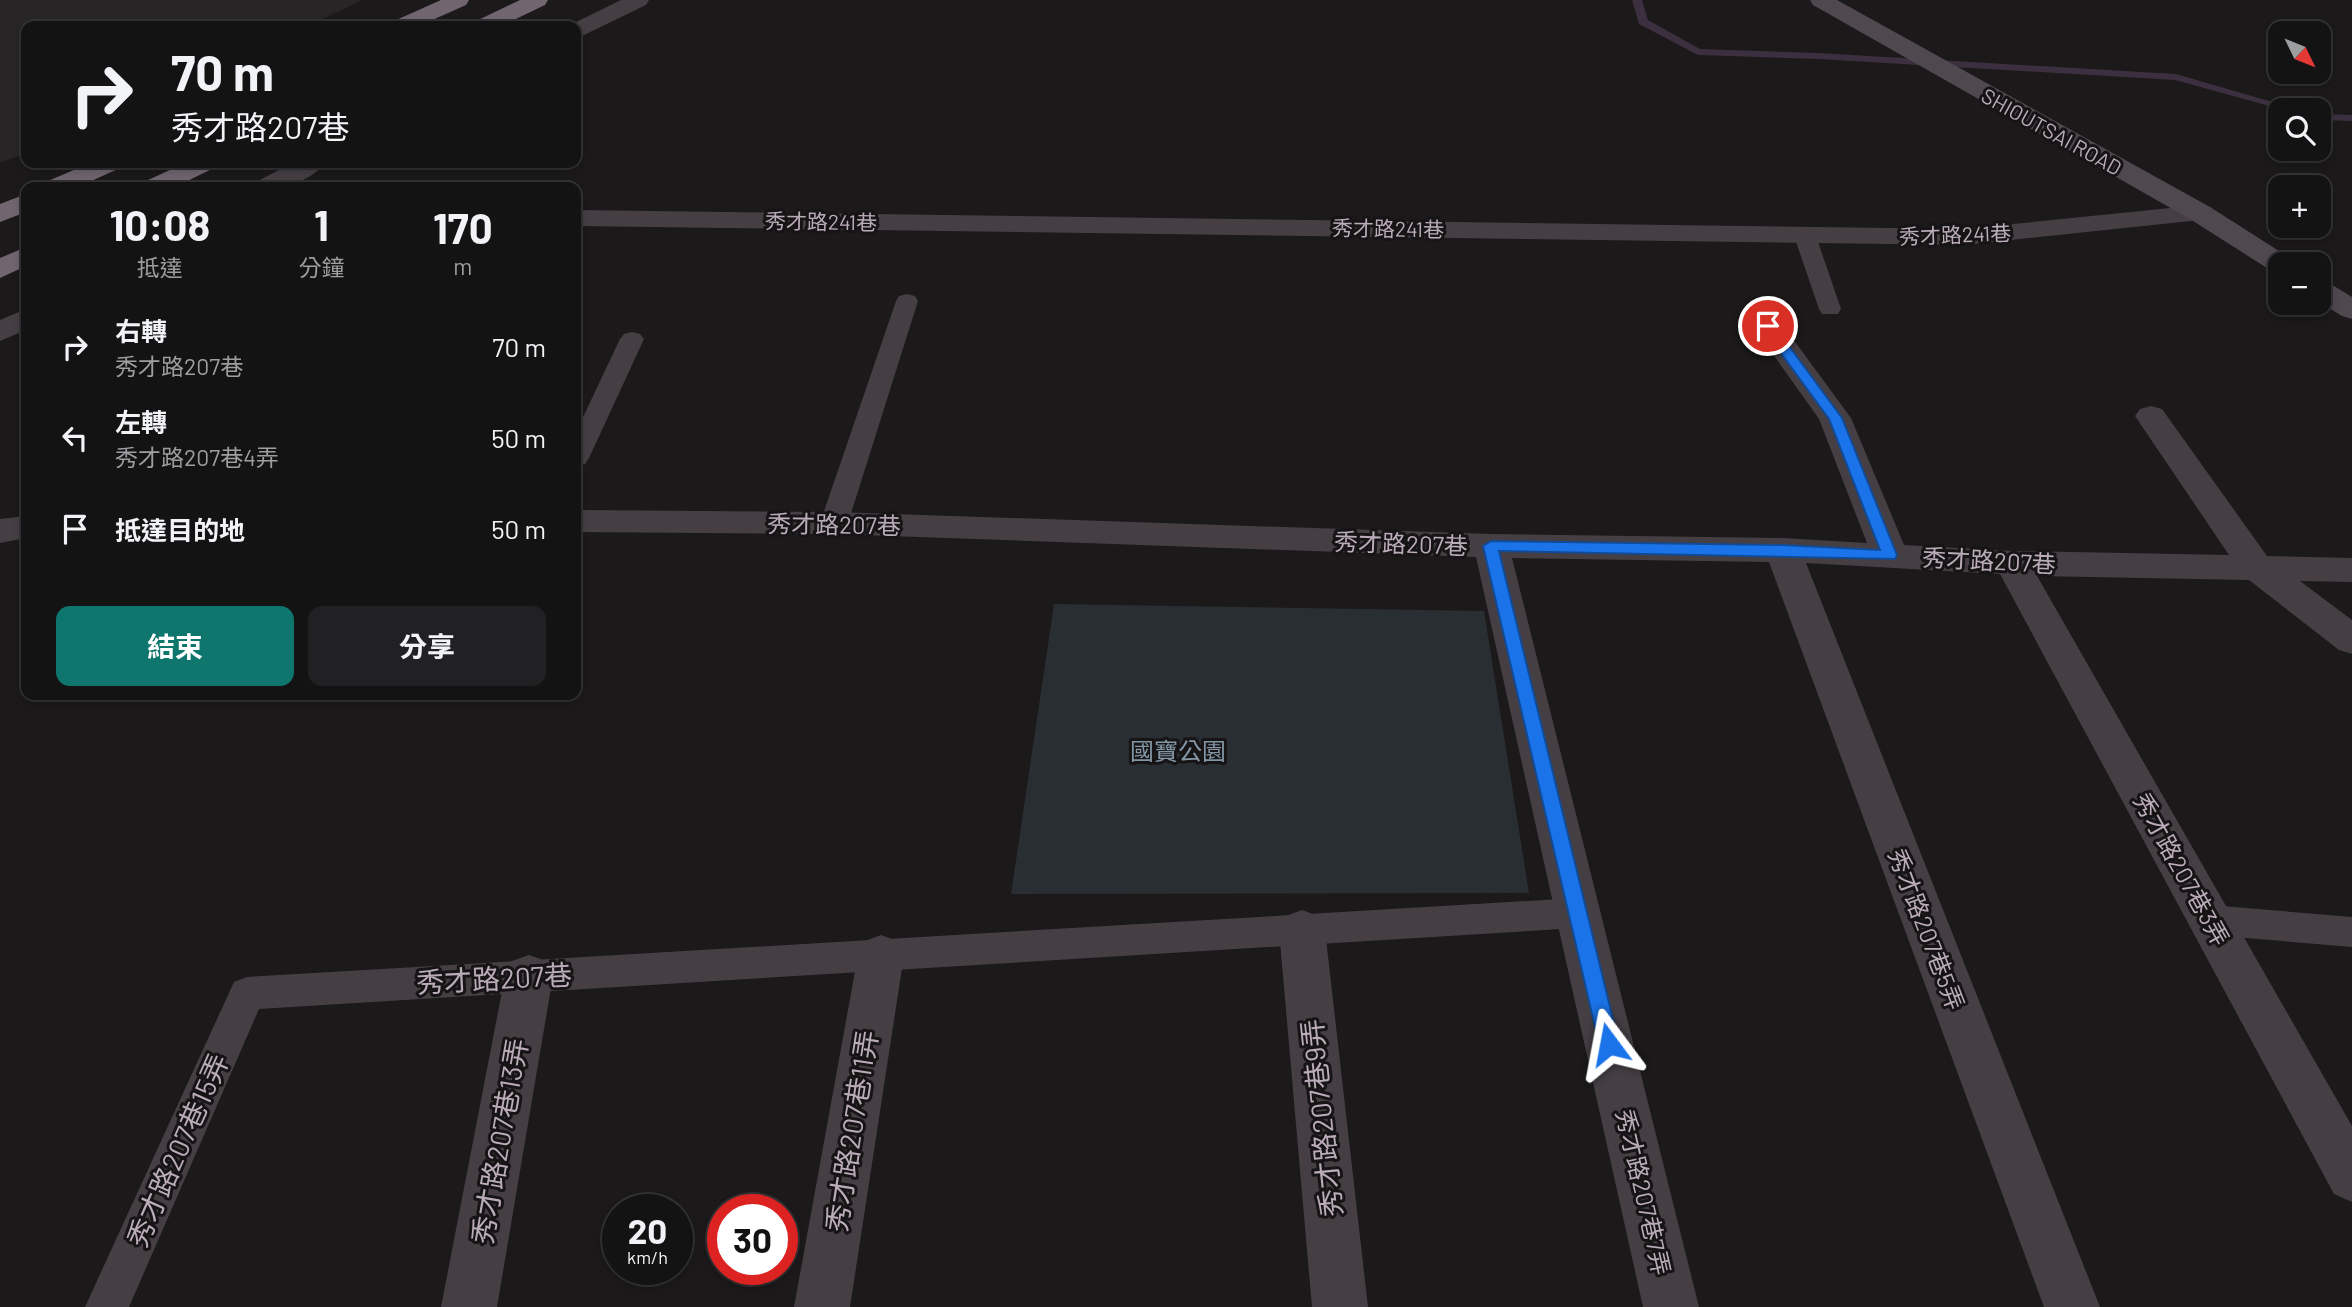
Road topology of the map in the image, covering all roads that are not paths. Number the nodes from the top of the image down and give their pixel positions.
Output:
1 (458, 0) edge
2 (537, 0) edge
3 (638, 0) edge
4 (1821, 0) edge
5 (413, 21) edge
6 (494, 21) edge
7 (581, 28) edge
8 (100, 168) edge
9 (194, 168) edge
10 (302, 168) edge
11 (68, 182) edge
12 (166, 182) edge
13 (276, 182) edge
14 (21, 204) edge
15 (2200, 213) junction
16 (0, 214) edge
17 (581, 218) edge
18 (1804, 233) junction
19 (21, 252) edge
20 (2268, 256) edge
21 (21, 258) edge
22 (0, 262) edge
23 (0, 269) edge
24 (2331, 297) edge
25 (907, 302) dead end
26 (1830, 309) dead end
27 (2352, 310) edge
28 (21, 321) edge
29 (1768, 326) dead end
30 (0, 332) edge
31 (632, 338) dead end
32 (2151, 416) dead end
33 (581, 447) edge
34 (581, 521) edge
35 (834, 523) junction
36 (21, 528) edge
37 (0, 531) edge
38 (1491, 546) junction
39 (1783, 550) junction
40 (1889, 555) junction
41 (2012, 563) junction
42 (2255, 566) junction
43 (2352, 570) edge
44 (2352, 640) edge
45 (1578, 913) junction
46 (2210, 920) junction
47 (1302, 930) junction
48 (2352, 932) edge
49 (881, 955) junction
50 (529, 976) junction
51 (247, 993) joint
52 (2352, 1175) edge
53 (107, 1307) edge
54 (469, 1307) edge
55 (822, 1307) edge
56 (1340, 1307) edge
57 (1671, 1307) edge
58 (2072, 1307) edge

1 - 5 highway
2 - 6 highway
3 - 7 street
4 - 15 main road, SHIOUTSAI ROAD
8 - 11 highway
9 - 12 highway
10 - 13 street
14 - 16 highway
15 - 18 street, 秀才路241巷
15 - 20 main road, SHIOUTSAI ROAD
17 - 18 street, 秀才路241巷
18 - 26 lane
19 - 22 highway
21 - 23 highway
24 - 27 main road
25 - 35 lane
28 - 30 street
29 - 40 street
31 - 33 lane
32 - 42 street
34 - 35 street, 秀才路207巷
35 - 38 street, 秀才路207巷
36 - 37 street
38 - 39 street, 秀才路207巷
38 - 45 street, 秀才路207巷7弄
39 - 40 street, 秀才路207巷
39 - 58 street, 秀才路207巷5弄
40 - 41 street, 秀才路207巷
41 - 42 street, 秀才路207巷
41 - 46 street, 秀才路207巷3弄
42 - 43 street, 秀才路207巷
42 - 44 street
45 - 47 lane, 秀才路207巷
45 - 57 street, 秀才路207巷7弄
46 - 48 lane
46 - 52 street, 秀才路207巷3弄
47 - 49 lane, 秀才路207巷
47 - 56 street, 秀才路207巷9弄
49 - 50 lane, 秀才路207巷
49 - 55 street, 秀才路207巷11弄
50 - 51 lane, 秀才路207巷
50 - 54 street, 秀才路207巷13弄
51 - 53 lane, 秀才路207巷15弄

